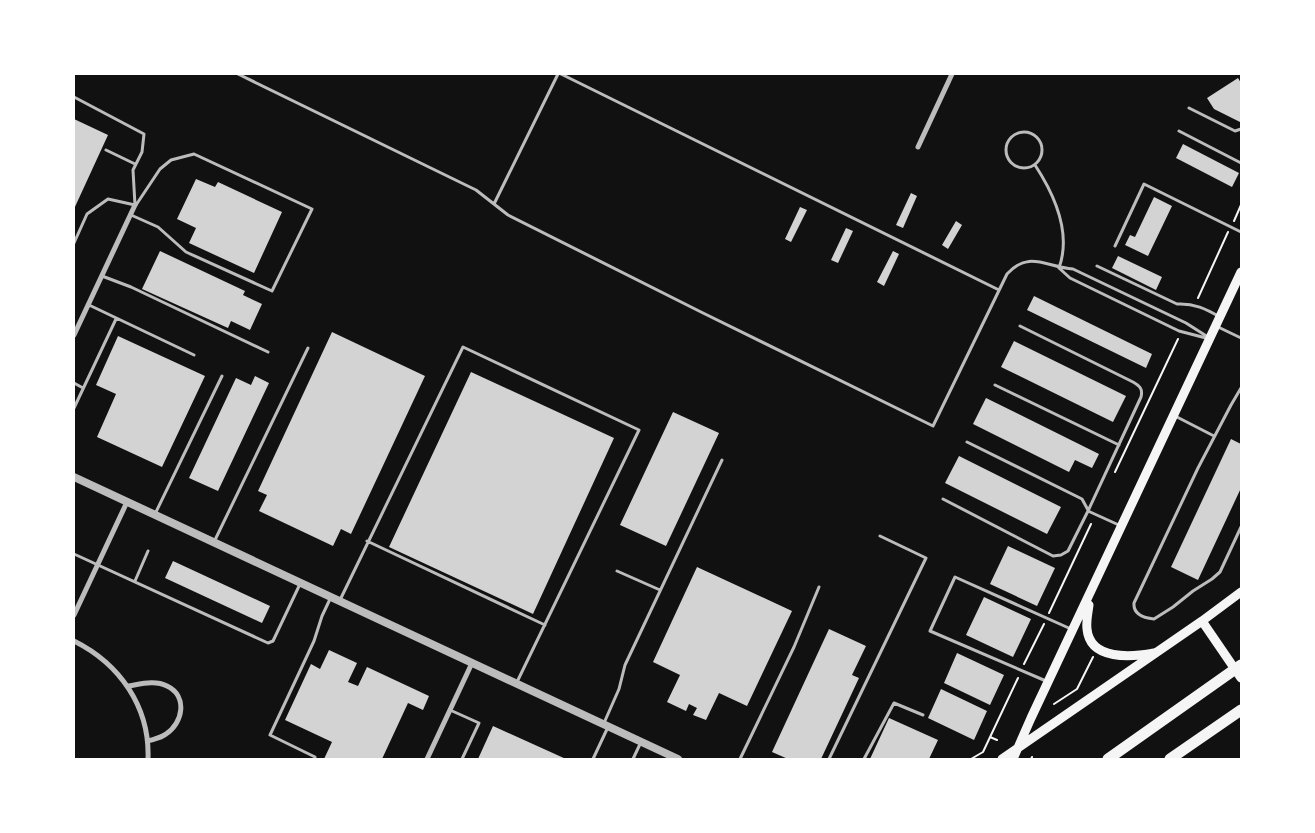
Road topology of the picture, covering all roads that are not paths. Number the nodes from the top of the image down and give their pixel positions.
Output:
1 (238, 74) edge
2 (559, 74) edge
3 (952, 74) edge
4 (74, 97) edge
5 (1189, 108) dead end
6 (1241, 129) edge
7 (1179, 131) dead end
8 (918, 147) dead end
9 (106, 150) dead end
10 (1241, 163) edge
11 (135, 164) junction
12 (1035, 165) junction
13 (494, 204) junction
14 (135, 205) junction
15 (130, 215) junction
16 (1241, 232) edge
17 (74, 243) edge
18 (1115, 246) dead end
19 (1097, 266) dead end
20 (1059, 268) junction
21 (1241, 272) edge
22 (102, 276) junction
23 (999, 290) junction
24 (88, 305) junction
25 (1220, 317) junction
26 (116, 319) junction
27 (1020, 326) dead end
28 (1216, 326) junction
29 (74, 335) edge
30 (1241, 338) edge
31 (1210, 339) junction
32 (308, 348) dead end
33 (268, 352) dead end
34 (194, 355) dead end
35 (222, 376) dead end
36 (74, 383) edge
37 (995, 385) dead end
38 (83, 388) junction
39 (1241, 388) edge
40 (74, 408) edge
41 (1174, 416) junction
42 (1214, 436) junction
43 (967, 442) dead end
44 (1119, 445) junction
45 (722, 460) dead end
46 (74, 477) edge
47 (943, 499) dead end
48 (127, 502) junction
49 (1088, 511) junction
50 (155, 515) junction
51 (1121, 527) junction
52 (1241, 527) edge
53 (880, 536) dead end
54 (367, 541) junction
55 (213, 542) junction
56 (148, 552) dead end
57 (74, 554) edge
58 (98, 564) junction
59 (617, 571) dead end
60 (135, 581) junction
61 (300, 582) junction
62 (819, 587) dead end
63 (660, 590) junction
64 (1241, 592) edge
65 (1090, 595) junction
66 (331, 597) junction
67 (339, 601) junction
68 (74, 615) edge
69 (1202, 621) junction
70 (545, 625) junction
71 (1074, 631) junction
72 (74, 641) edge
73 (1157, 652) junction
74 (472, 663) junction
75 (1241, 665) edge
76 (1241, 678) edge
77 (1048, 682) junction
78 (516, 683) junction
79 (128, 686) junction
80 (450, 710) junction
81 (1241, 710) edge
82 (923, 715) dead end
83 (606, 725) junction
84 (148, 741) junction
85 (642, 742) junction
86 (1019, 748) junction
87 (315, 757) dead end
88 (148, 759) edge
89 (427, 759) edge
90 (462, 759) edge
91 (593, 759) edge
92 (633, 759) edge
93 (678, 759) edge
94 (740, 759) edge
95 (829, 759) edge
96 (864, 759) edge
97 (1002, 759) edge
98 (1013, 759) edge
99 (1108, 759) edge
100 (1170, 759) edge

1 - 13 lane
2 - 13 lane
2 - 23 lane
3 - 8 street
4 - 11 lane
5 - 6 lane
7 - 10 lane
9 - 11 lane
11 - 14 lane
12 - 12 lane
12 - 20 lane
13 - 23 lane
14 - 15 street
14 - 15 lane
14 - 17 lane
15 - 22 street
16 - 18 lane
19 - 25 lane
20 - 23 lane
20 - 31 lane
20 - 31 lane
21 - 25 main road
22 - 24 street
22 - 33 lane
24 - 26 lane
24 - 29 street
25 - 28 main road
26 - 34 lane
26 - 38 lane
27 - 44 lane
28 - 30 lane
28 - 31 main road
31 - 41 main road
32 - 55 lane
35 - 50 lane
36 - 38 lane
37 - 44 lane
38 - 40 lane
39 - 42 lane
41 - 42 lane
41 - 51 main road
42 - 52 lane
43 - 49 lane
44 - 49 lane
45 - 63 lane
46 - 48 street
47 - 49 lane
48 - 50 street
48 - 58 street
49 - 51 lane
50 - 55 street
51 - 65 main road
53 - 95 lane
54 - 67 lane
54 - 70 lane
54 - 70 lane
55 - 61 street
56 - 60 lane
57 - 58 lane
58 - 60 lane
58 - 68 street
59 - 63 lane
60 - 61 lane
61 - 66 street
62 - 94 lane
63 - 83 lane
64 - 69 main road
65 - 71 main road
65 - 73 main road
66 - 67 street
66 - 87 lane
67 - 74 street
69 - 73 main road
69 - 76 main road
70 - 78 lane
71 - 77 main road
71 - 77 lane
72 - 79 street
73 - 86 main road
74 - 78 street
74 - 80 street
75 - 99 highway
77 - 86 main road
78 - 83 street
79 - 84 street
79 - 84 street
80 - 89 street
80 - 90 lane
81 - 100 highway
82 - 96 lane
83 - 85 street
83 - 91 lane
84 - 88 street
85 - 92 lane
85 - 93 street
86 - 97 main road
86 - 98 main road

